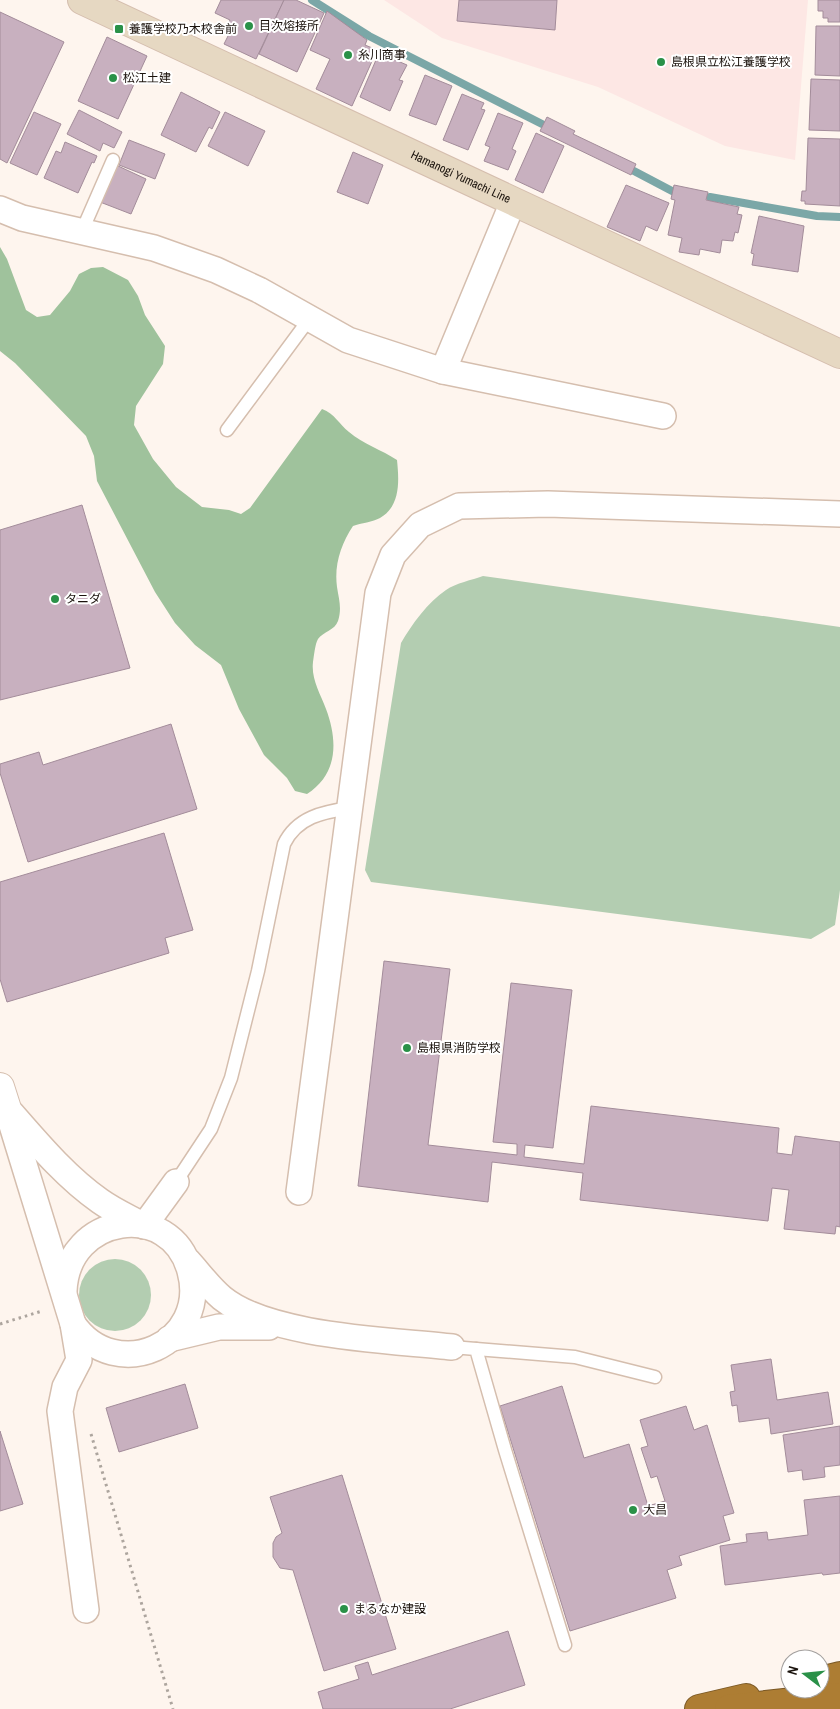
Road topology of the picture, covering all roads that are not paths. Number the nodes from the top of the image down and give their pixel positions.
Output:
1 (82, 0) edge
2 (113, 160) dead end
3 (513, 202) junction
4 (0, 209) edge
5 (82, 232) junction
6 (310, 318) junction
7 (840, 354) edge
8 (444, 371) junction
9 (663, 416) dead end
10 (227, 430) dead end
11 (840, 514) edge
12 (350, 808) junction
13 (3, 1098) edge
14 (176, 1182) joint
15 (299, 1192) dead end
16 (144, 1226) junction
17 (185, 1257) junction
18 (63, 1294) junction
19 (73, 1324) junction
20 (281, 1326) junction
21 (169, 1339) junction
22 (464, 1348) junction
23 (655, 1377) dead end
24 (86, 1610) dead end
25 (565, 1645) dead end
26 (780, 1690) edge
27 (840, 1697) edge
28 (699, 1709) edge
29 (729, 1709) edge

1 - 3 main road, Hamanogi Yumachi Line
2 - 5 lane
3 - 7 main road, Hamanogi Yumachi Line
3 - 8 street
4 - 5 street
5 - 6 street
6 - 8 street
6 - 10 lane
8 - 9 street
11 - 12 street
12 - 14 lane
12 - 15 street
13 - 16 street
13 - 18 street
14 - 16 street
16 - 17 street
16 - 18 street
17 - 20 street
17 - 21 street
18 - 19 street
19 - 21 street
19 - 24 street
20 - 21 street
20 - 22 street
22 - 23 lane
22 - 25 lane
26 - 28 highway
27 - 29 highway

